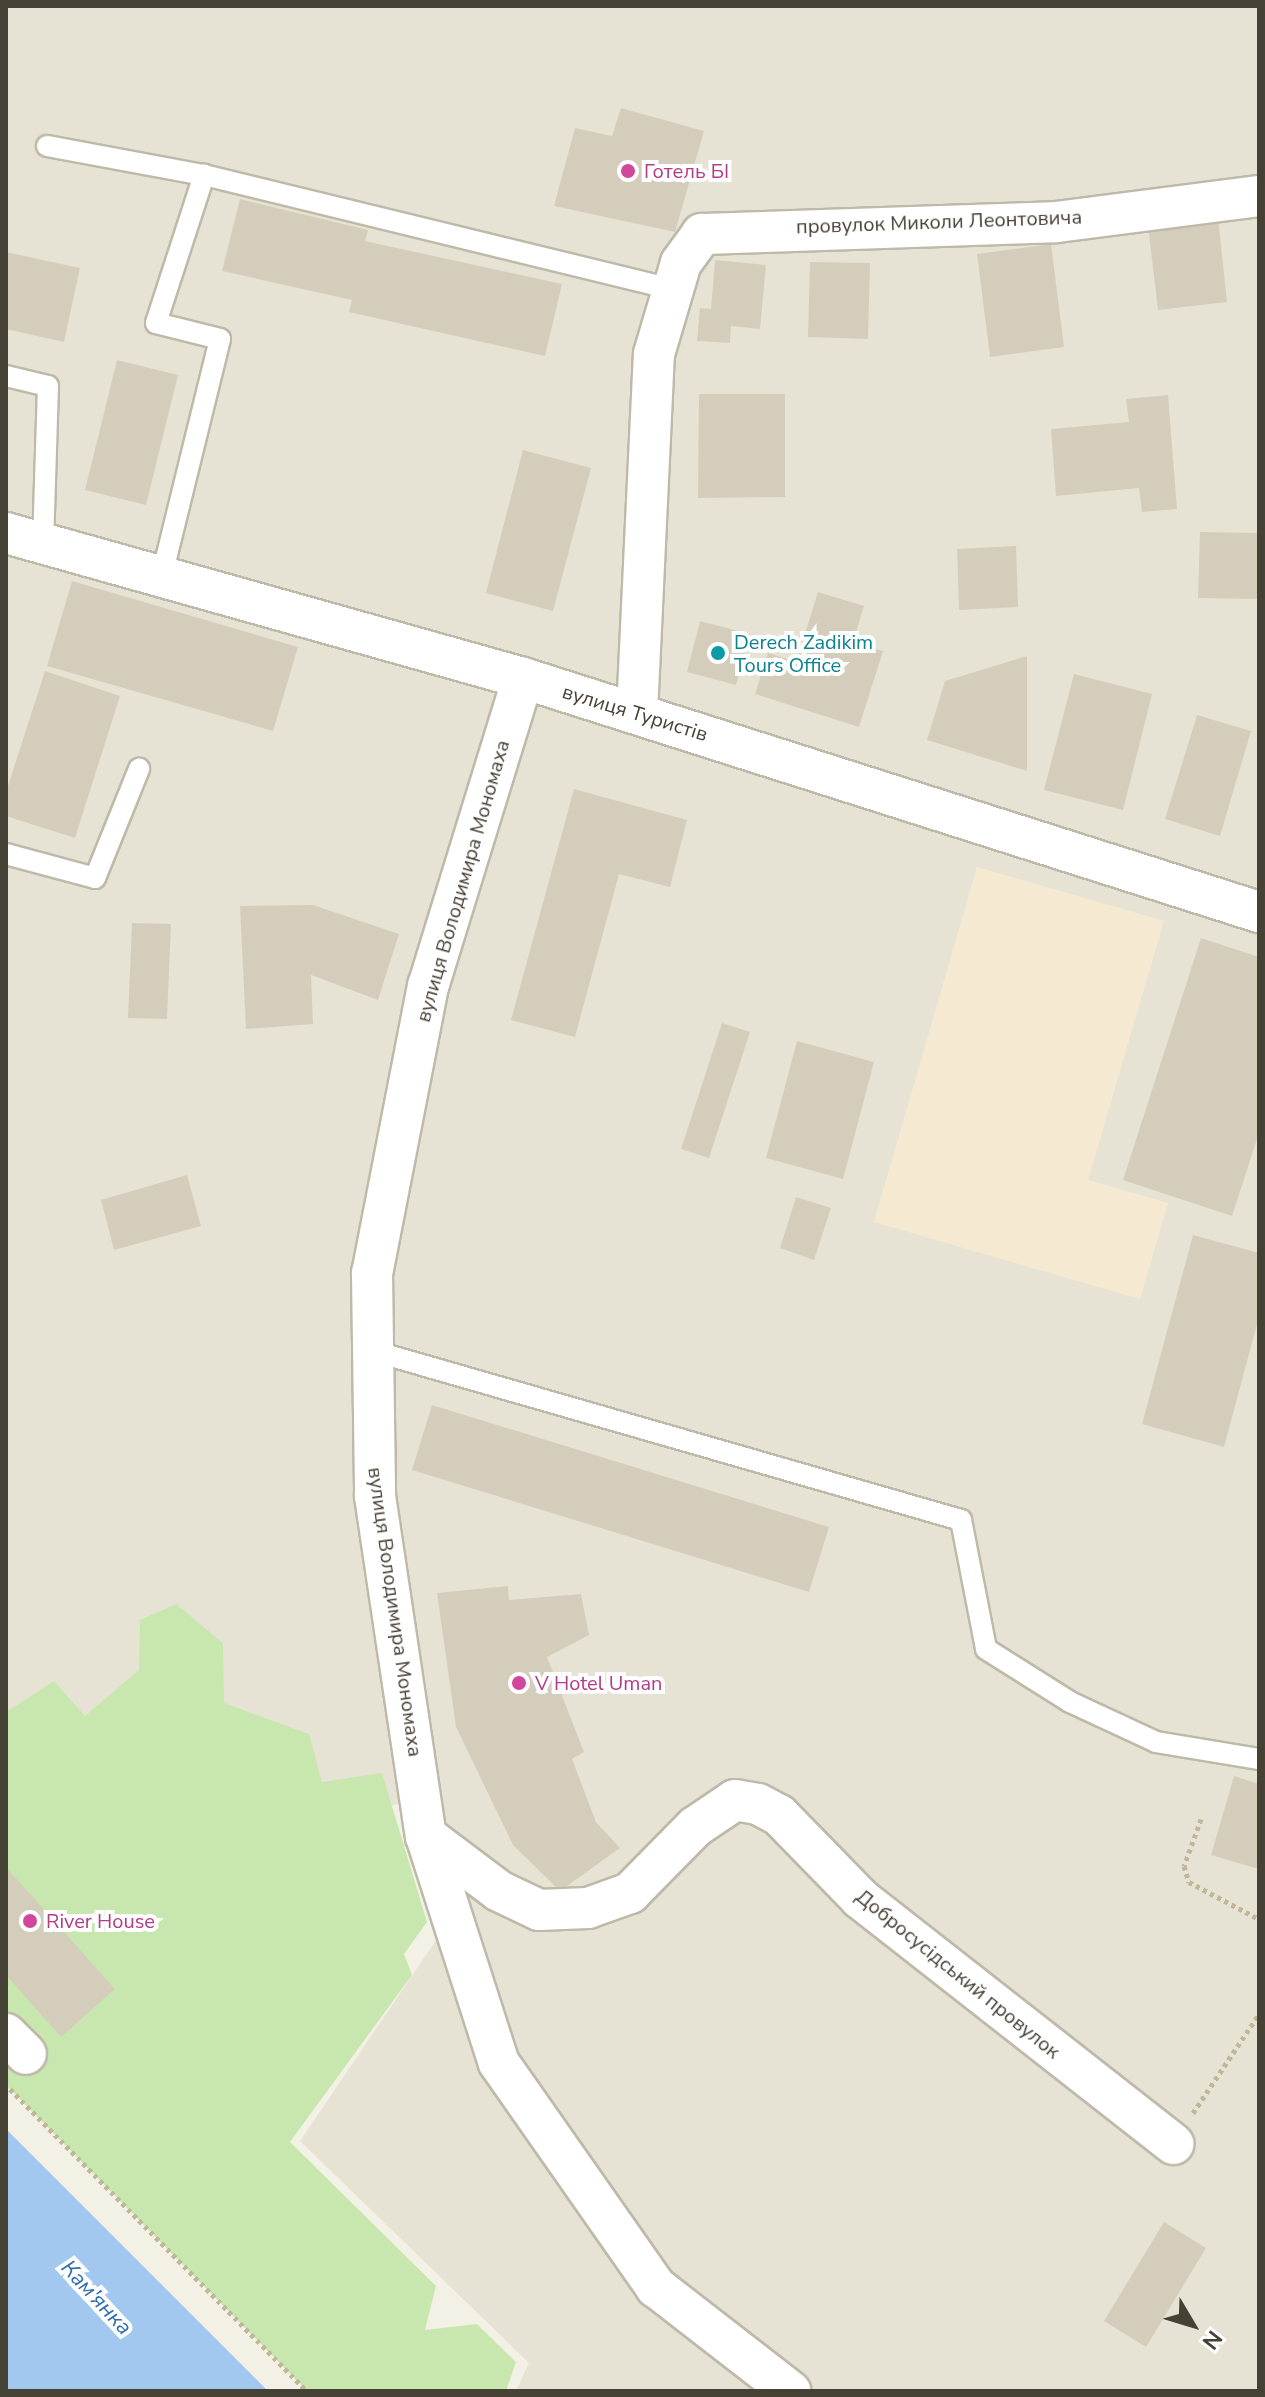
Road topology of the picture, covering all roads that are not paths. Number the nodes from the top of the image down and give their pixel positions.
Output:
1 (47, 146) dead end
2 (204, 175) junction
3 (1259, 196) edge
4 (677, 276) junction
5 (6, 376) edge
6 (25, 538) edge
7 (162, 575) junction
8 (523, 678) junction
9 (637, 713) junction
10 (139, 769) dead end
11 (6, 854) edge
12 (1259, 912) edge
13 (370, 1350) junction
14 (1259, 1759) edge
15 (426, 1836) junction
16 (1173, 2144) road end
17 (790, 2391) edge

1 - 2 lane
2 - 4 lane
2 - 7 lane
3 - 4 street, провулок Миколи Леонтовича
4 - 9 street
5 - 6 lane
6 - 7 street, вулиця Туристів
7 - 8 street, вулиця Туристів
8 - 9 street, вулиця Туристів
8 - 13 street, вулиця Володимира Мономаха
9 - 12 street, вулиця Туристів
10 - 11 lane
13 - 14 lane
13 - 15 street, вулиця Володимира Мономаха
15 - 16 street, Добросусідський провулок
15 - 17 street, вулиця Володимира Мономаха

